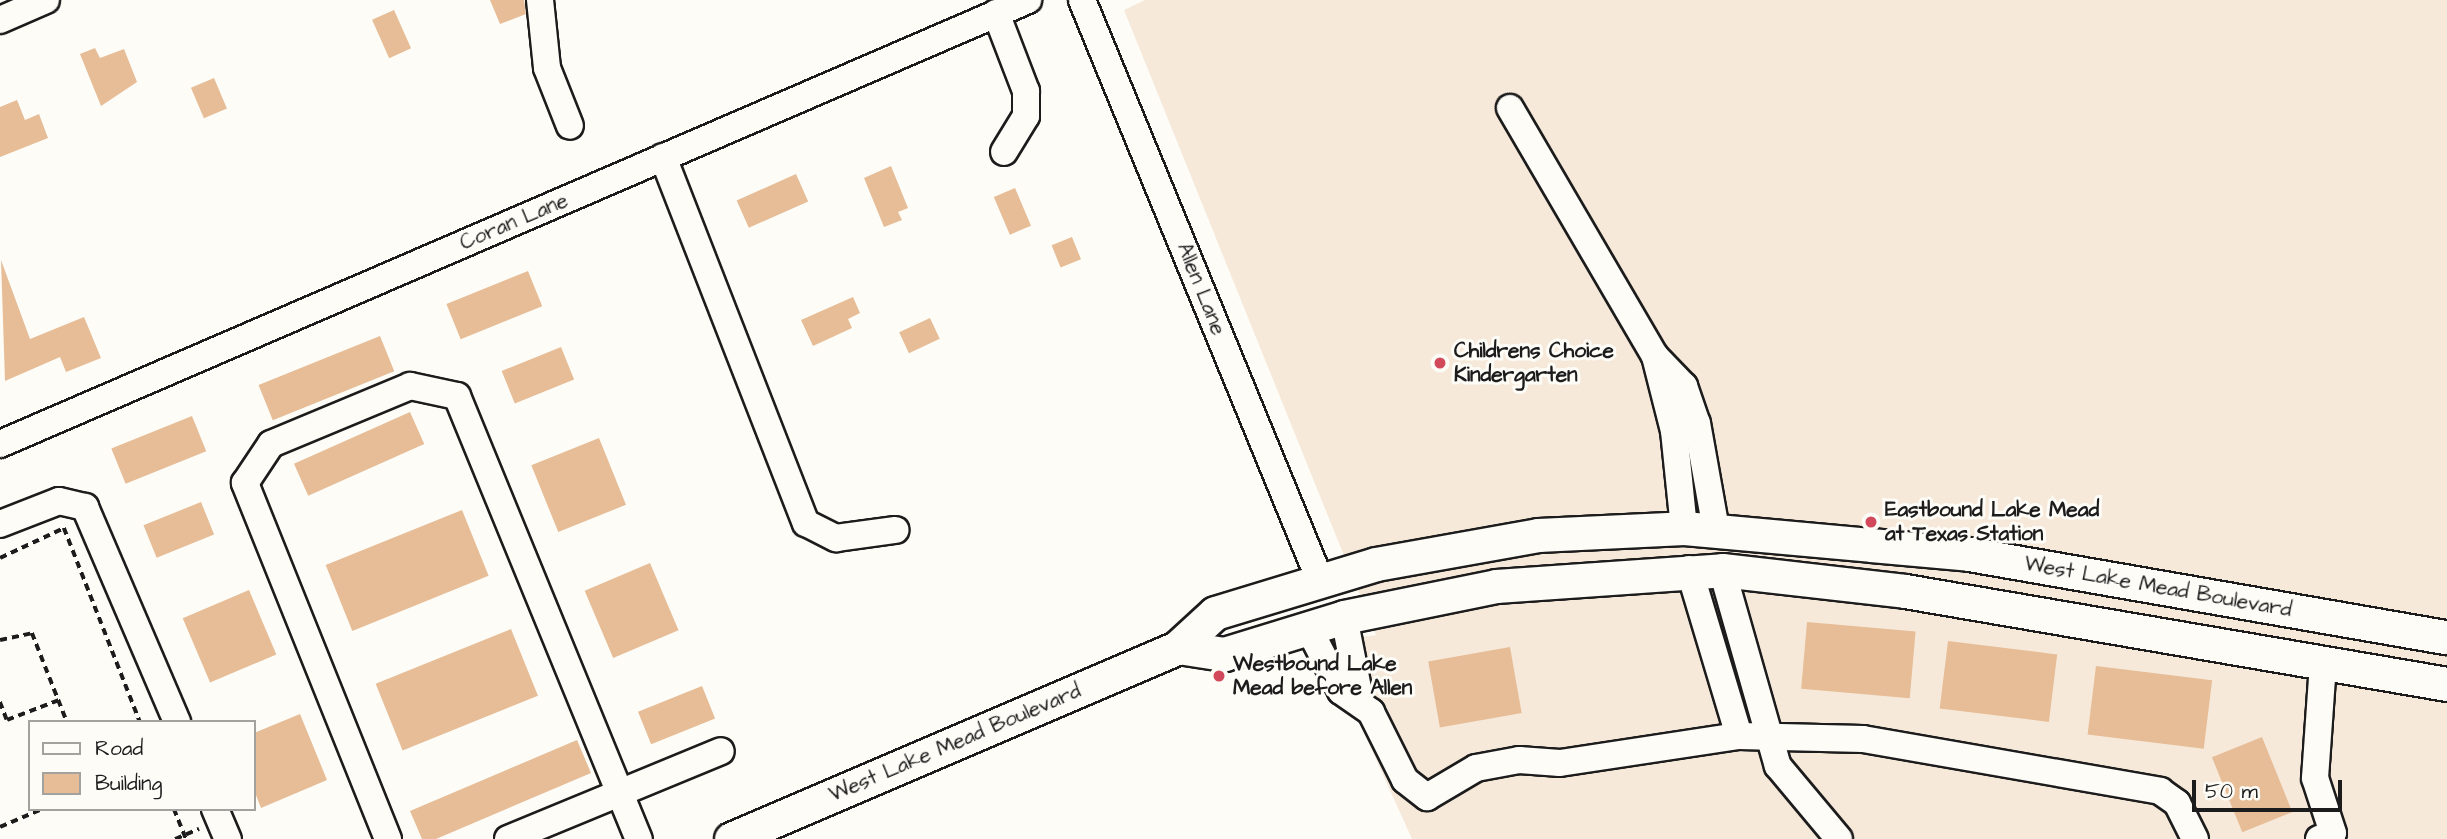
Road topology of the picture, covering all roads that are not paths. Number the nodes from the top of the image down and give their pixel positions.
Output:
1 (46, 0) edge
2 (540, 0) edge
3 (1028, 0) edge
4 (1082, 0) edge
5 (996, 13) junction
6 (0, 20) edge
7 (1510, 108) dead end
8 (570, 126) dead end
9 (1004, 152) dead end
10 (663, 157) junction
11 (0, 444) edge
12 (0, 524) edge
13 (1700, 529) junction
14 (895, 530) dead end
15 (1689, 569) junction
16 (1722, 570) junction
17 (1319, 578) junction
18 (1345, 617) junction
19 (2329, 617) junction
20 (1308, 627) junction
21 (2447, 637) edge
22 (1178, 647) junction
23 (2323, 663) junction
24 (2447, 684) edge
25 (1361, 704) junction
26 (176, 720) edge
27 (1738, 736) junction
28 (1769, 738) junction
29 (721, 751) dead end
30 (620, 792) junction
31 (216, 811) edge
32 (2329, 837) edge
33 (228, 839) edge
34 (388, 839) edge
35 (508, 839) edge
36 (639, 839) edge
37 (732, 839) edge
38 (1839, 839) edge
39 (2195, 839) edge

1 - 6 street
2 - 8 street
3 - 5 street, Coran Lane
4 - 17 street, Allen Lane
5 - 9 street
5 - 10 street, Coran Lane
7 - 13 street
10 - 11 street, Coran Lane
10 - 14 street
12 - 26 street
13 - 15 main road
13 - 16 main road
13 - 17 main road, West Lake Mead Boulevard
13 - 19 main road, West Lake Mead Boulevard
15 - 16 main road
15 - 18 main road
15 - 27 street
16 - 23 main road
16 - 28 street
17 - 22 main road, West Lake Mead Boulevard
18 - 20 main road
18 - 25 street
19 - 21 main road, West Lake Mead Boulevard
19 - 23 main road
20 - 22 main road
20 - 25 street
22 - 37 main road, West Lake Mead Boulevard
23 - 24 main road
23 - 32 street
25 - 27 street
27 - 28 street
28 - 38 street
28 - 39 street
29 - 30 street
30 - 34 street
30 - 35 street
30 - 36 street
31 - 33 street

